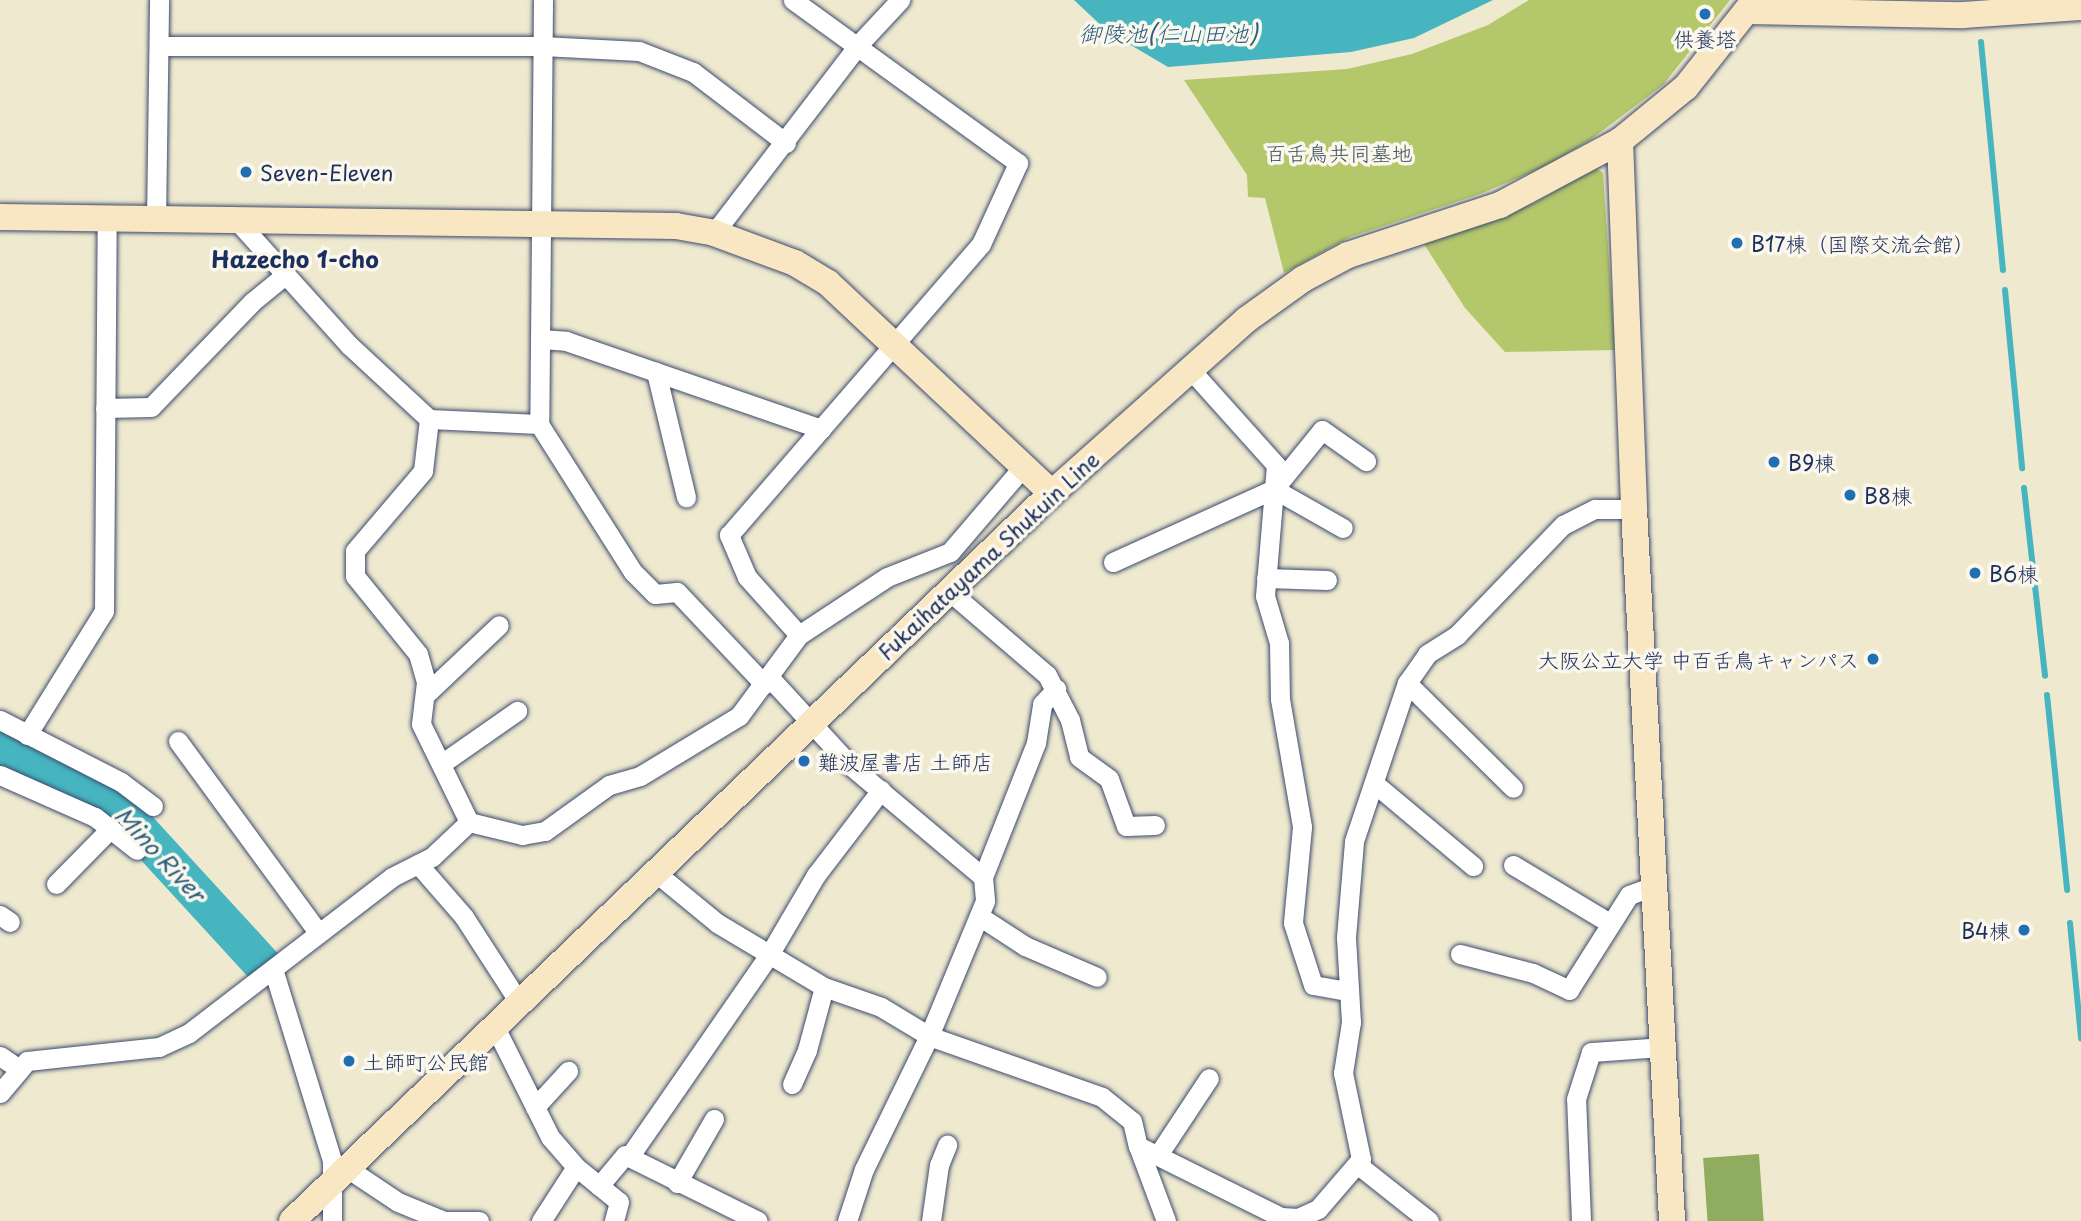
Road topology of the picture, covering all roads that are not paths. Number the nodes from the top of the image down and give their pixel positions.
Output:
1 (159, 0) edge
2 (543, 0) edge
3 (793, 0) edge
4 (900, 0) edge
5 (1752, 6) edge
6 (1963, 7) edge
7 (2081, 7) edge
8 (858, 45) junction
9 (160, 46) junction
10 (542, 46) junction
11 (1620, 141) junction
12 (786, 143) junction
13 (0, 217) edge
14 (107, 220) junction
15 (156, 222) junction
16 (240, 224) junction
17 (540, 224) junction
18 (714, 233) junction
19 (285, 275) junction
20 (540, 339) junction
21 (895, 344) junction
22 (1189, 368) junction
23 (656, 372) junction
24 (105, 408) junction
25 (429, 419) junction
26 (539, 424) junction
27 (821, 429) junction
28 (1366, 461) dead end
29 (1022, 468) junction
30 (1274, 489) junction
31 (1052, 493) junction
32 (686, 498) dead end
33 (1634, 509) junction
34 (1343, 528) dead end
35 (1112, 562) dead end
36 (1266, 578) junction
37 (1327, 580) dead end
38 (949, 591) junction
39 (499, 625) dead end
40 (799, 635) junction
41 (767, 681) junction
42 (1407, 683) junction
43 (1056, 689) junction
44 (426, 694) junction
45 (517, 710) dead end
46 (0, 720) edge
47 (810, 723) junction
48 (27, 735) junction
49 (178, 741) dead end
50 (441, 764) junction
51 (0, 775) edge
52 (1375, 784) junction
53 (1513, 788) dead end
54 (881, 790) junction
55 (153, 806) dead end
56 (470, 822) junction
57 (1155, 825) dead end
58 (111, 828) junction
59 (137, 850) dead end
60 (418, 864) junction
61 (1513, 865) dead end
62 (1473, 866) dead end
63 (655, 872) junction
64 (983, 877) junction
65 (56, 884) dead end
66 (1654, 886) junction
67 (979, 916) junction
68 (1611, 924) junction
69 (318, 932) junction
70 (1460, 954) dead end
71 (769, 955) junction
72 (274, 972) junction
73 (1097, 977) dead end
74 (824, 987) junction
75 (1346, 990) junction
76 (519, 1002) junction
77 (495, 1027) junction
78 (929, 1036) junction
79 (1662, 1047) junction
80 (0, 1056) edge
81 (18, 1068) junction
82 (568, 1071) dead end
83 (1209, 1078) dead end
84 (792, 1084) dead end
85 (0, 1093) edge
86 (535, 1107) junction
87 (714, 1119) dead end
88 (947, 1145) dead end
89 (1138, 1146) junction
90 (1158, 1155) junction
91 (629, 1157) junction
92 (1357, 1164) junction
93 (576, 1167) junction
94 (339, 1177) junction
95 (677, 1183) junction
96 (599, 1186) junction
97 (292, 1221) edge
98 (332, 1221) edge
99 (454, 1221) edge
100 (479, 1221) edge
101 (541, 1221) edge
102 (614, 1221) edge
103 (758, 1221) edge
104 (848, 1221) edge
105 (931, 1221) edge
106 (1166, 1221) edge
107 (1429, 1221) edge
108 (1581, 1221) edge
109 (1672, 1221) edge

1 - 9 street
2 - 10 street
3 - 8 street
4 - 8 street
5 - 6 street
5 - 11 street, Fukaihatayama Shukuin Line
6 - 7 street
8 - 12 street
8 - 21 street
9 - 10 street
9 - 15 street
10 - 12 street
10 - 17 street
11 - 22 street, Fukaihatayama Shukuin Line
11 - 33 street
12 - 18 street
13 - 14 street
14 - 15 street
14 - 24 street
15 - 16 street
16 - 17 street
16 - 19 street
17 - 18 street
17 - 20 street
18 - 21 street
19 - 24 street
19 - 25 street
20 - 23 street
20 - 26 street
21 - 27 street
21 - 29 street
22 - 30 street
22 - 31 street, Fukaihatayama Shukuin Line
23 - 27 street
23 - 32 street
24 - 48 street
25 - 26 street
25 - 44 street
26 - 41 street
27 - 40 street
28 - 30 street
29 - 31 street
29 - 40 street
30 - 34 street
30 - 35 street
30 - 36 street
31 - 38 street, Fukaihatayama Shukuin Line
33 - 42 street
33 - 66 street
36 - 37 street
36 - 75 street
38 - 43 street
38 - 47 street, Fukaihatayama Shukuin Line
39 - 44 street
40 - 41 street
41 - 47 street
41 - 56 street
42 - 52 street
42 - 53 street
43 - 57 street
43 - 64 street
44 - 50 street
45 - 50 street
46 - 48 street
47 - 54 street
47 - 63 street, Fukaihatayama Shukuin Line
48 - 55 street
49 - 69 street
50 - 56 street
51 - 58 street
52 - 62 street
52 - 75 street
54 - 64 street
54 - 71 street
56 - 60 street
58 - 59 street
58 - 65 street
60 - 69 street
60 - 76 street
61 - 68 street
63 - 71 street
63 - 76 street, Fukaihatayama Shukuin Line
64 - 67 street
66 - 68 street
66 - 79 street
67 - 73 street
67 - 78 street
68 - 70 street
69 - 72 street
71 - 74 street
71 - 91 street
72 - 81 street
72 - 94 street
74 - 78 street
74 - 84 street
75 - 92 street
76 - 77 street, Fukaihatayama Shukuin Line
77 - 86 street
77 - 94 street, Fukaihatayama Shukuin Line
78 - 89 street
78 - 104 street
79 - 108 street
79 - 109 street
80 - 81 street
81 - 85 street
82 - 86 street
83 - 90 street
86 - 93 street
87 - 95 street
88 - 105 street
89 - 90 street
89 - 106 street
90 - 92 street
91 - 95 street
91 - 96 street
92 - 107 street
93 - 96 street
93 - 101 street
94 - 97 street, Fukaihatayama Shukuin Line
94 - 98 street
94 - 99 street
95 - 103 street
96 - 102 street
99 - 100 street

